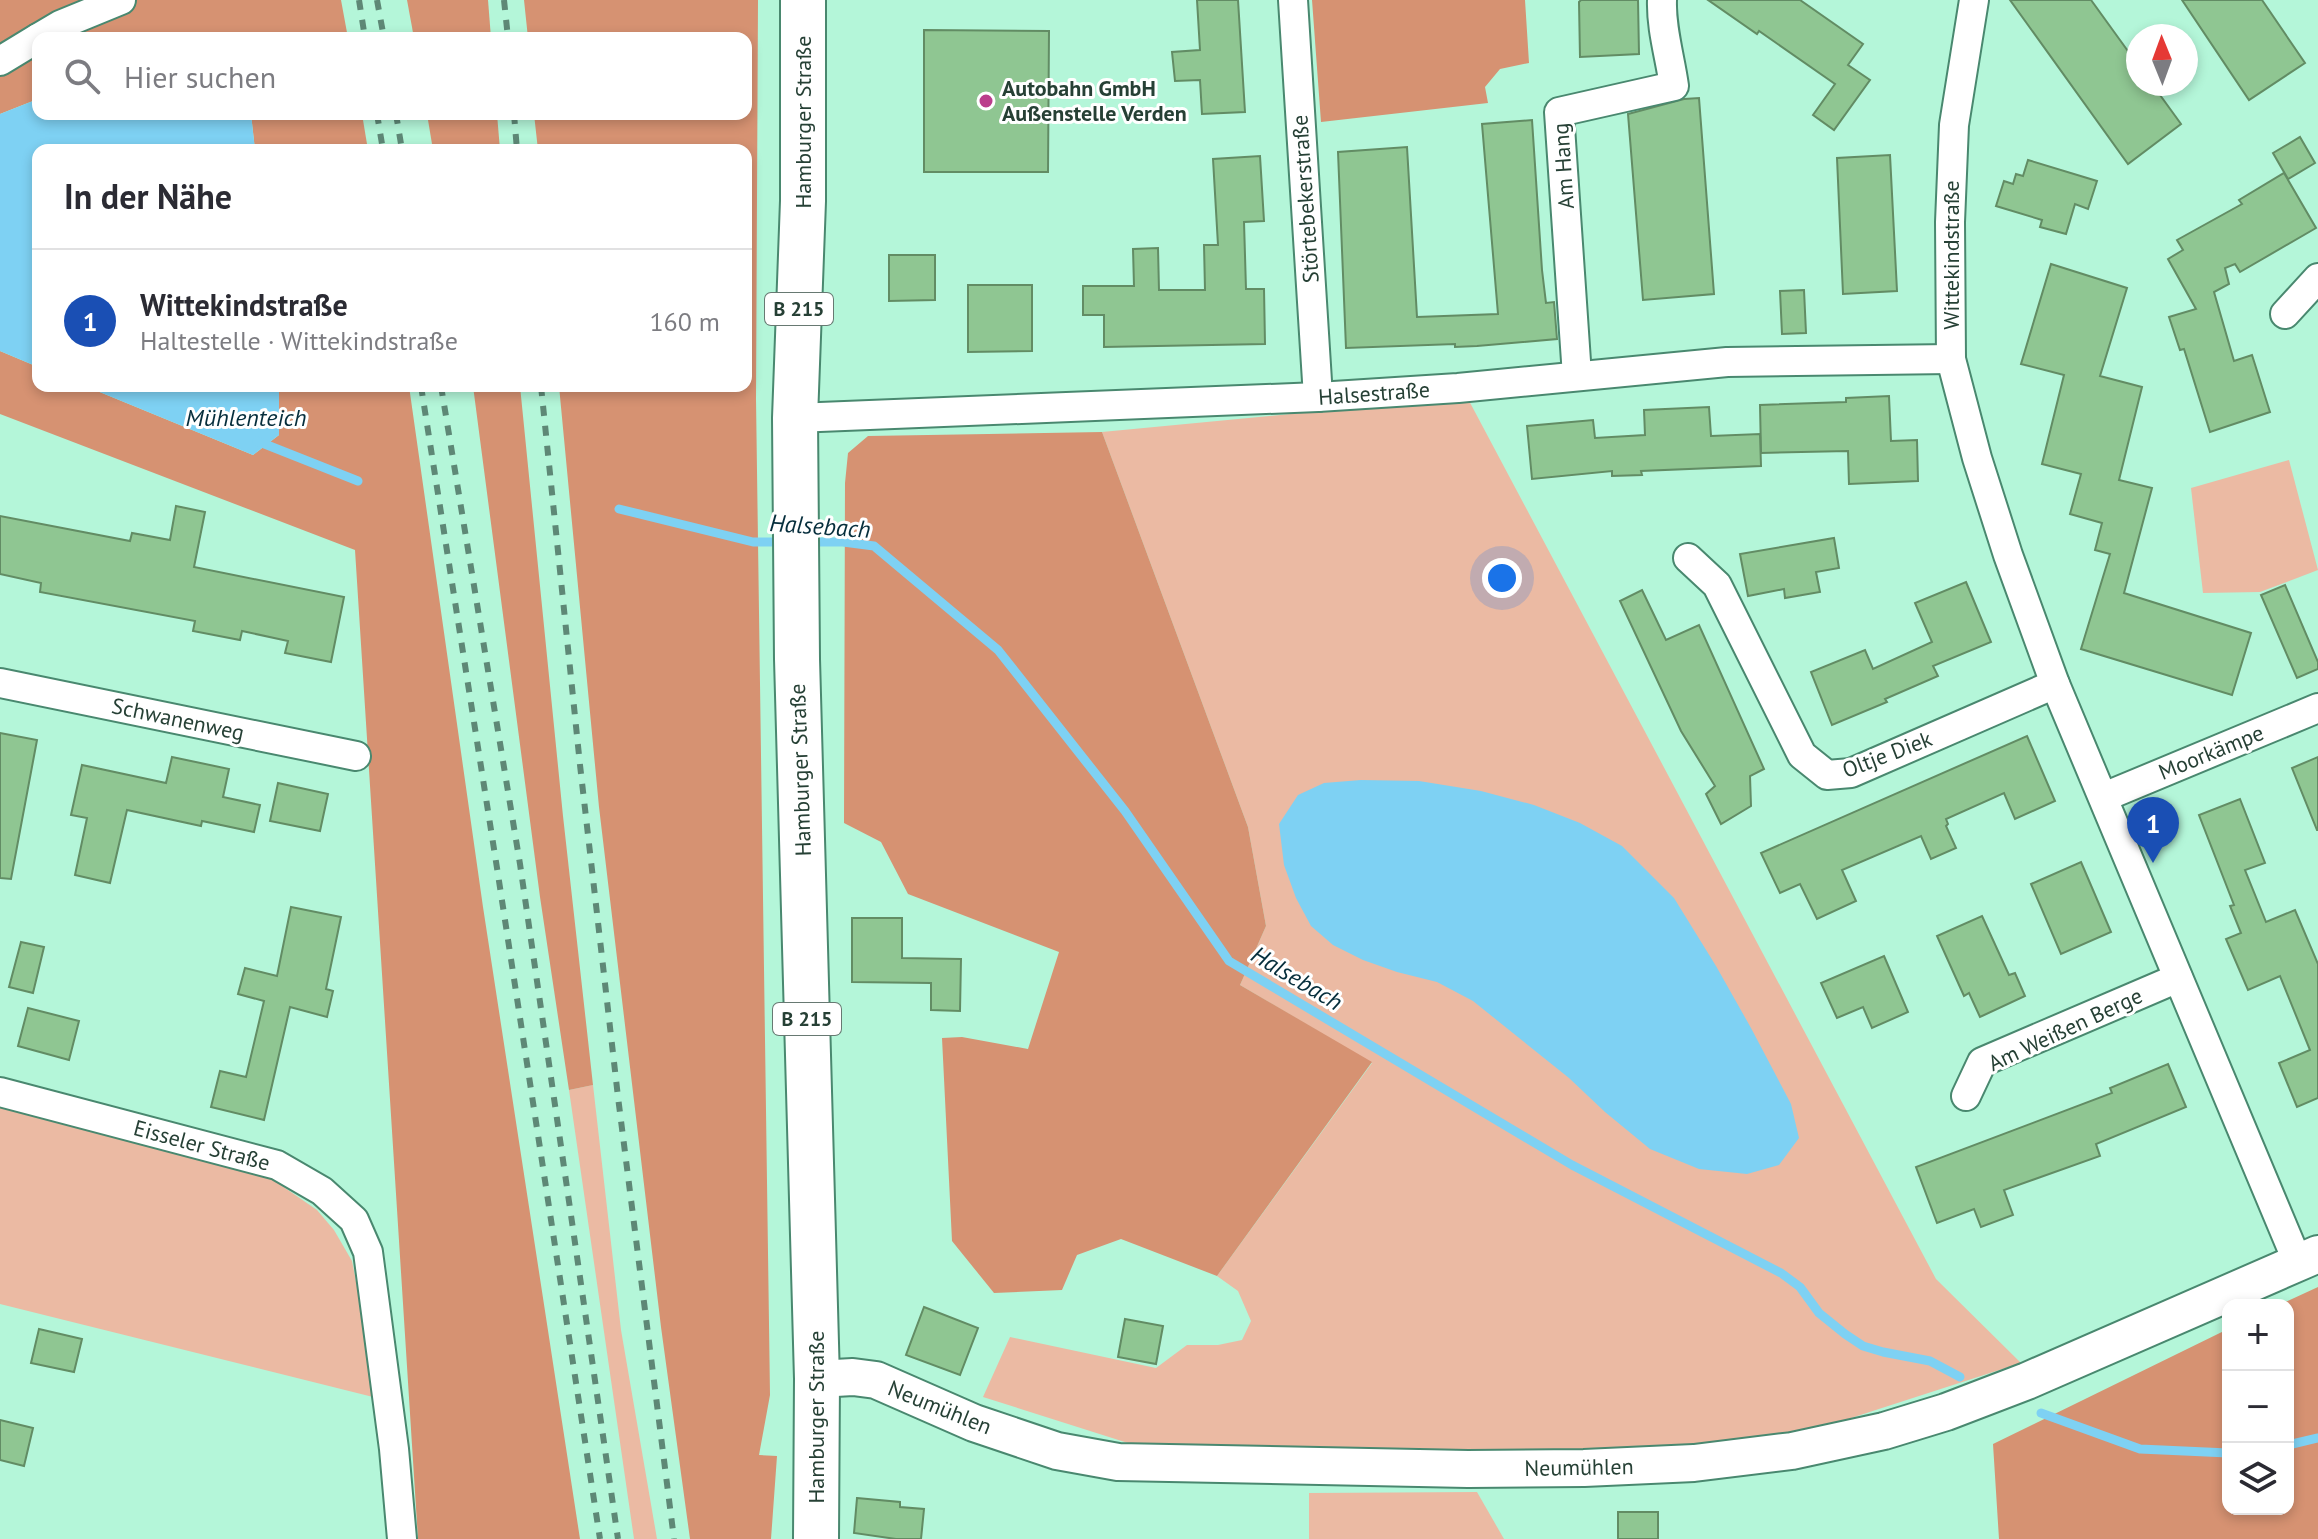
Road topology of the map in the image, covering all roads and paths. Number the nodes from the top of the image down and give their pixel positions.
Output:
1 (121, 0) edge
2 (803, 0) edge
3 (1293, 0) edge
4 (1662, 0) edge
5 (1974, 0) edge
6 (48, 32) edge
7 (32, 42) edge
8 (0, 61) edge
9 (2318, 278) edge
10 (2285, 314) dead end
11 (1951, 359) junction
12 (1577, 376) junction
13 (1318, 397) junction
14 (795, 418) junction
15 (1688, 558) dead end
16 (0, 683) edge
17 (2055, 684) junction
18 (2318, 708) edge
19 (356, 756) dead end
20 (2104, 797) junction
21 (2178, 978) junction
22 (0, 1092) edge
23 (1966, 1096) dead end
24 (2308, 1258) edge
25 (817, 1379) junction
26 (402, 1539) edge
27 (816, 1539) edge

1 - 6 street
2 - 14 main road, Hamburger Straße / B 215
3 - 13 street, Störtebekerstraße
4 - 12 street, Am Hang
5 - 11 street, Wittekindstraße
7 - 8 street
9 - 10 street
11 - 12 street, Halsestraße
11 - 17 street, Wittekindstraße
12 - 13 street, Halsestraße
13 - 14 street, Halsestraße
14 - 25 main road, Hamburger Straße / B 215
15 - 17 street, Oltje Diek
16 - 19 street, Schwanenweg
17 - 20 street, Wittekindstraße
18 - 20 street, Moorkämpe
20 - 21 street, Wittekindstraße
21 - 23 street, Am Weißen Berge
21 - 24 street, Wittekindstraße
22 - 26 street, Eisseler Straße
24 - 25 street, Neumühlen
25 - 27 main road, Hamburger Straße / B 215

